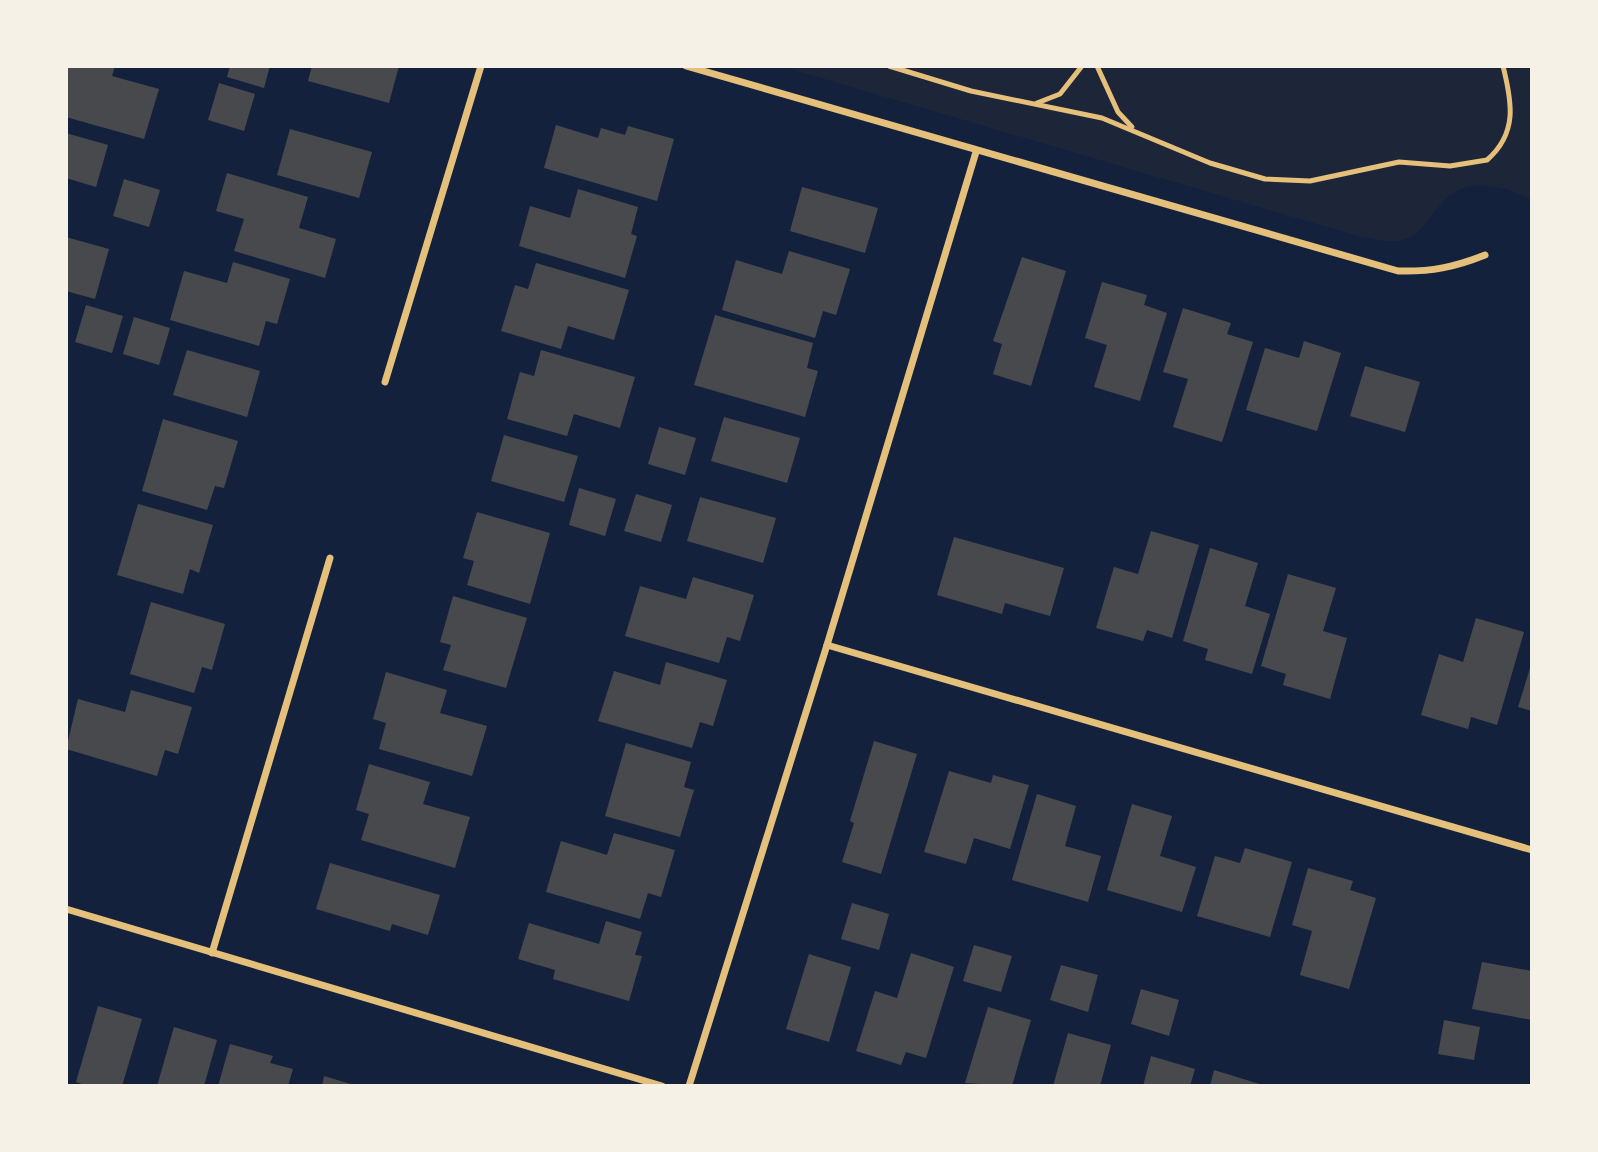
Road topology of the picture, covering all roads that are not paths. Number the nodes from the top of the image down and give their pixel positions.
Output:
1 (481, 66) edge
2 (686, 66) edge
3 (888, 66) edge
4 (1082, 66) edge
5 (1097, 66) edge
6 (1503, 66) edge
7 (1037, 103) junction
8 (1134, 130) junction
9 (976, 152) junction
10 (1485, 255) dead end
11 (385, 382) dead end
12 (330, 558) dead end
13 (827, 645) junction
14 (1531, 850) edge
15 (66, 909) edge
16 (212, 953) junction
17 (662, 1086) edge
18 (689, 1086) edge

1 - 11 street
2 - 9 street
3 - 7 lane
4 - 7 lane
5 - 8 lane
6 - 8 lane
7 - 8 lane
9 - 10 street
9 - 13 street
12 - 16 street
13 - 14 street
13 - 18 street
15 - 16 street
16 - 17 street

